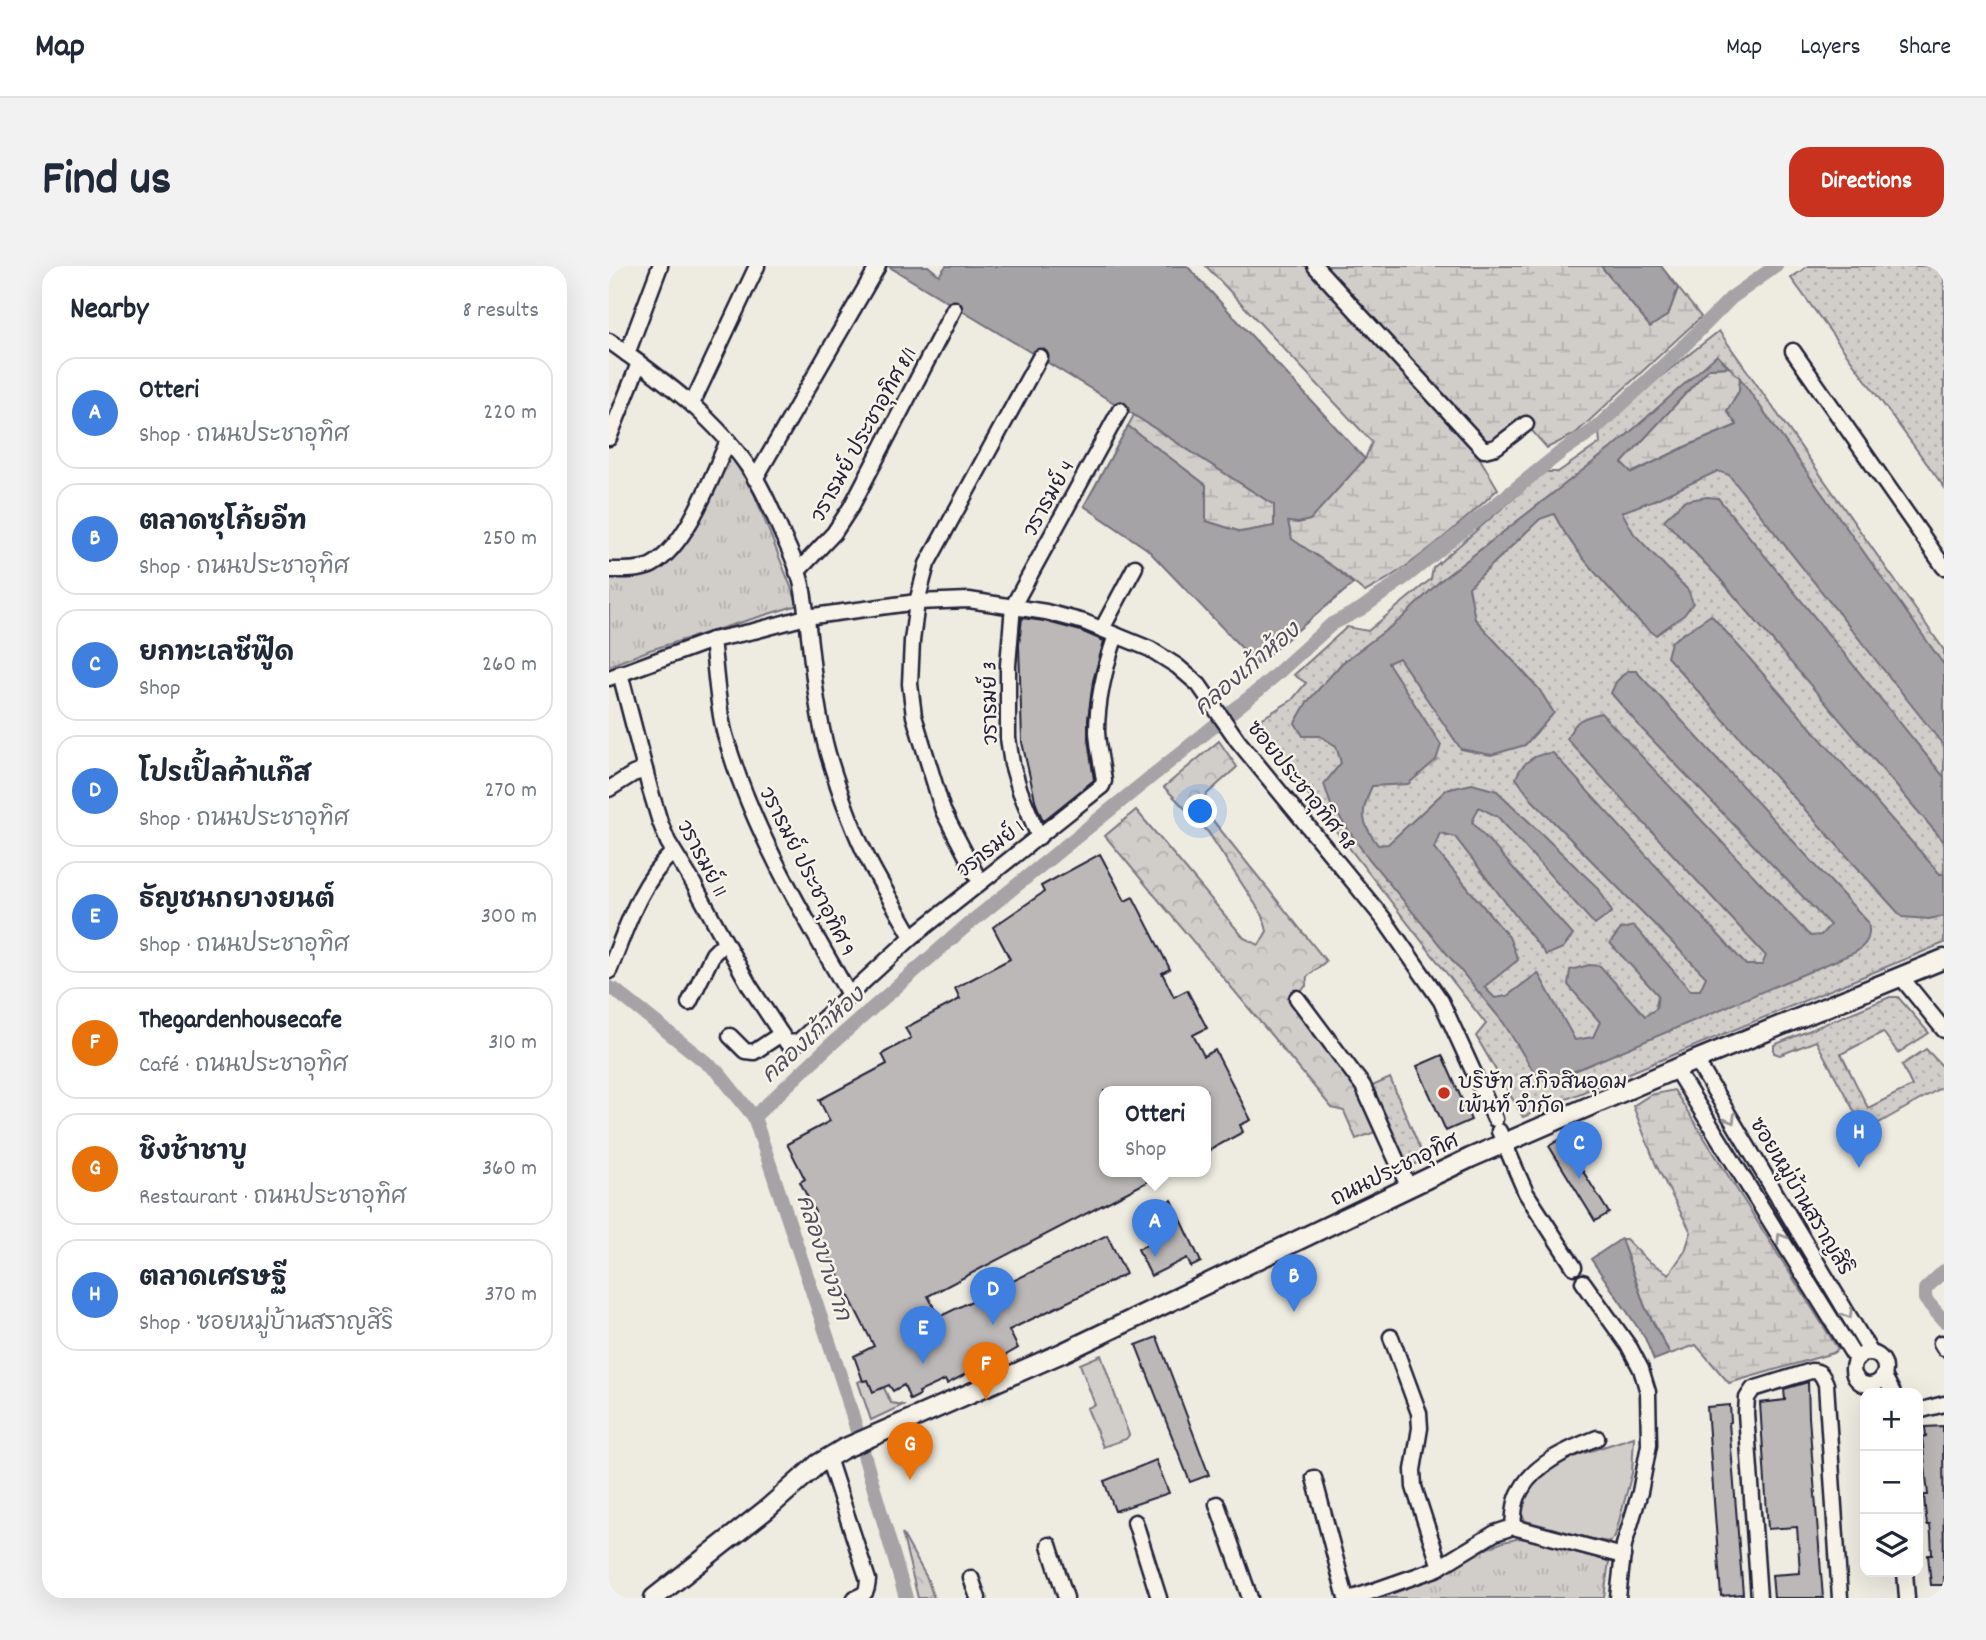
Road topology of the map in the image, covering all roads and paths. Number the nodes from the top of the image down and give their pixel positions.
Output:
1 (660, 266) edge
2 (757, 266) edge
3 (878, 266) edge
4 (1315, 266) edge
5 (954, 309) dead end
6 (609, 341) edge
7 (1793, 351) dead end
8 (1039, 357) dead end
9 (633, 358) junction
10 (692, 404) junction
11 (1121, 410) dead end
12 (1526, 424) dead end
13 (609, 438) edge
14 (728, 440) junction
15 (755, 479) junction
16 (1135, 567) dead end
17 (1944, 567) edge
18 (609, 570) edge
19 (797, 572) junction
20 (917, 602) junction
21 (1013, 606) junction
22 (806, 617) junction
23 (1109, 632) junction
24 (712, 639) junction
25 (615, 676) edge
26 (645, 770) junction
27 (609, 789) edge
28 (1039, 836) junction
29 (673, 852) junction
30 (980, 883) junction
31 (912, 937) junction
32 (725, 942) junction
33 (1944, 959) edge
34 (609, 971) edge
35 (1901, 977) junction
36 (850, 996) junction
37 (1297, 998) dead end
38 (689, 1003) dead end
39 (1944, 1030) edge
40 (730, 1036) dead end
41 (785, 1039) junction
42 (1696, 1060) junction
43 (1676, 1070) junction
44 (1499, 1131) junction
45 (1409, 1188) junction
46 (1574, 1267) dead end
47 (1583, 1282) dead end
48 (1391, 1337) dead end
49 (1871, 1353) junction
50 (1856, 1359) junction
51 (1884, 1376) junction
52 (1871, 1388) edge
53 (1874, 1388) edge
54 (1890, 1388) edge
55 (1944, 1404) edge
56 (1923, 1410) edge
57 (1597, 1438) dead end
58 (836, 1454) junction
59 (1314, 1478) dead end
60 (1217, 1504) dead end
61 (1135, 1522) dead end
62 (1513, 1527) junction
63 (1049, 1545) dead end
64 (1623, 1556) junction
65 (1440, 1567) junction
66 (1905, 1577) edge
67 (971, 1578) dead end
68 (654, 1598) edge
69 (855, 1598) edge
70 (978, 1598) edge
71 (1066, 1598) edge
72 (1159, 1598) edge
73 (1250, 1598) edge
74 (1346, 1598) edge
75 (1353, 1598) edge
76 (1618, 1598) edge
77 (1759, 1598) edge
78 (1840, 1598) edge
79 (1907, 1598) edge

1 - 9 street
2 - 10 street
3 - 15 street
4 - 12 street
5 - 19 street, วรารมย์ ประชาอุทิศ 8/1
6 - 9 street
7 - 17 street
8 - 20 street
9 - 10 street
9 - 13 street
10 - 14 street
11 - 21 street, วรารมย์ 4
14 - 15 street
14 - 18 street
15 - 19 street
16 - 23 street
19 - 22 street
20 - 21 street, ซอยประชาอุทิศ 98
20 - 22 street, ซอยประชาอุทิศ 98
20 - 30 street
21 - 23 street, ซอยประชาอุทิศ 98
21 - 28 street, วรารมย์ 3
22 - 24 street, ซอยประชาอุทิศ 98
22 - 31 street
23 - 28 street, วรารมย์ 1
23 - 44 street, ซอยประชาอุทิศ 98
24 - 25 street, ซอยประชาอุทิศ 98
24 - 36 street, วรารมย์ ประชาอุทิศ 9
25 - 26 street, วรารมย์ 11
26 - 27 street
26 - 29 street, วรารมย์ 11
28 - 30 street, วรารมย์ 1
29 - 32 street, วรารมย์ 11
29 - 34 street
30 - 31 street, วรารมย์ 1
31 - 36 street, วรารมย์ 1
32 - 38 street
32 - 41 street, วรารมย์ 11
33 - 35 main road, ถนนประชาอุทิศ
35 - 39 street
35 - 42 main road, ถนนประชาอุทิศ
36 - 41 street, วรารมย์ 1
37 - 45 street
40 - 41 street, วรารมย์ 1
42 - 43 main road, ถนนประชาอุทิศ
42 -> 49 street, ซอยหมู่บ้านสราญสิริ
43 - 44 main road, ถนนประชาอุทิศ
50 -> 43 street, ซอยหมู่บ้านสราญสิริ
44 - 45 main road, ถนนประชาอุทิศ
44 - 46 street, ซอยประชาอุทิศ 98
45 - 58 main road, ถนนประชาอุทิศ
47 - 64 street
48 - 65 street
49 - 50 street
49 - 51 street, ซอยหมู่บ้านสราญสิริ
50 - 52 street, ซอยหมู่บ้านสราญสิริ
51 - 53 street, ซอยหมู่บ้านสราญสิริ
51 - 54 street, ซอยหมู่บ้านสราญสิริ
55 - 56 street
57 - 62 street
58 - 68 main road, ถนนประชาอุทิศ
58 - 69 street
59 - 74 street
60 - 73 street
61 - 72 street
62 - 64 street
62 - 65 street
63 - 71 street
64 - 76 street
65 - 75 street
66 - 79 street
67 - 70 street
77 - 78 street

